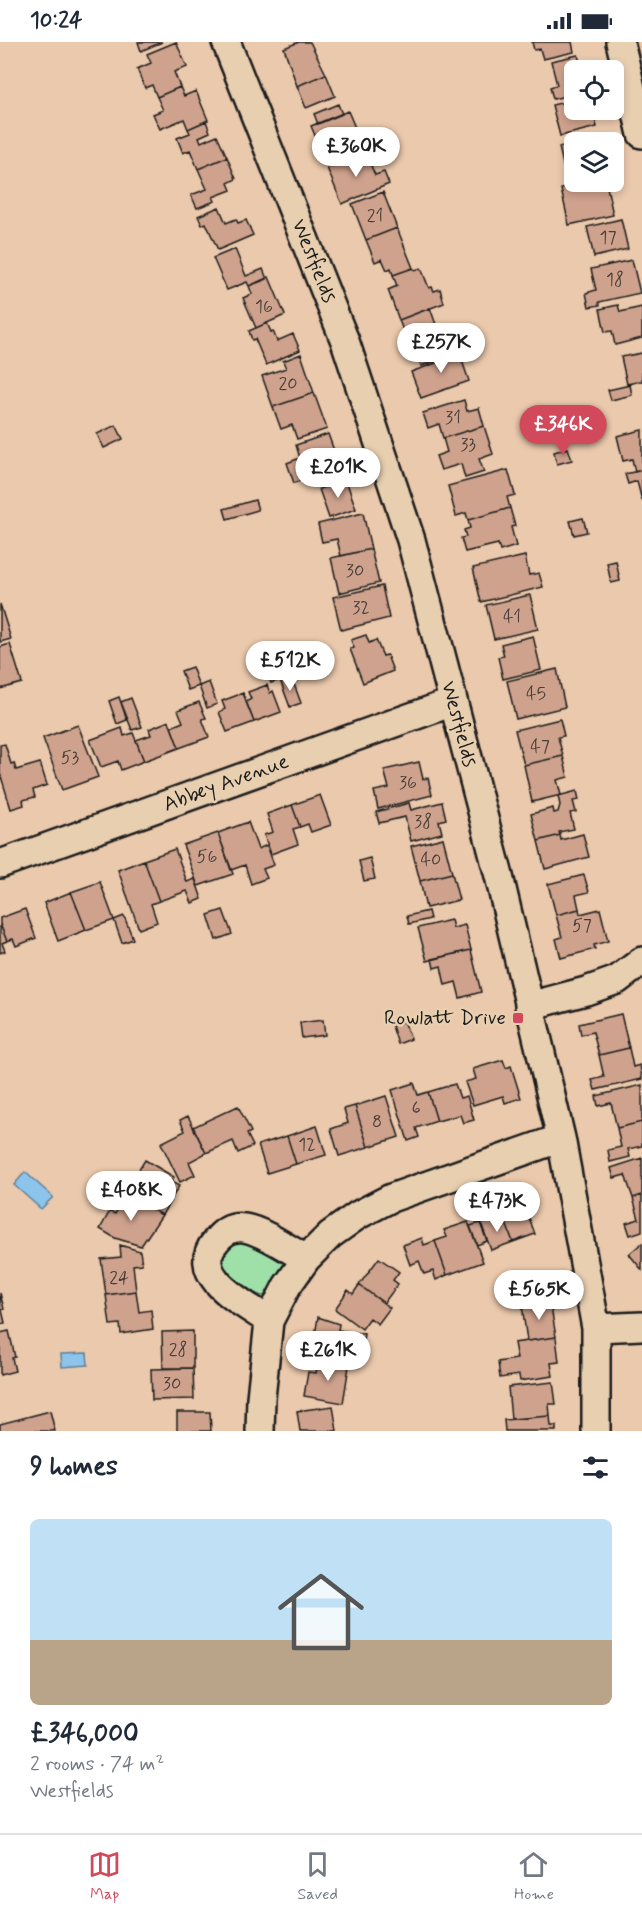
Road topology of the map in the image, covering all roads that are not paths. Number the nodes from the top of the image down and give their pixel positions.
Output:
1 (226, 42) edge
2 (620, 42) edge
3 (642, 134) edge
4 (453, 702) junction
5 (0, 864) edge
6 (642, 962) edge
7 (529, 1006) junction
8 (561, 1138) junction
9 (306, 1259) junction
10 (269, 1321) junction
11 (642, 1326) edge
12 (596, 1328) junction
13 (260, 1431) edge
14 (596, 1431) edge

1 - 4 street, Westfields
2 - 3 street
4 - 5 street, Abbey Avenue
4 - 7 street, Westfields
6 - 7 street
7 - 8 street, Westfields
8 - 9 street
8 - 12 street, Westfields
9 - 10 street
9 - 10 street
10 - 13 street
11 - 12 street
12 - 14 street, Westfields

